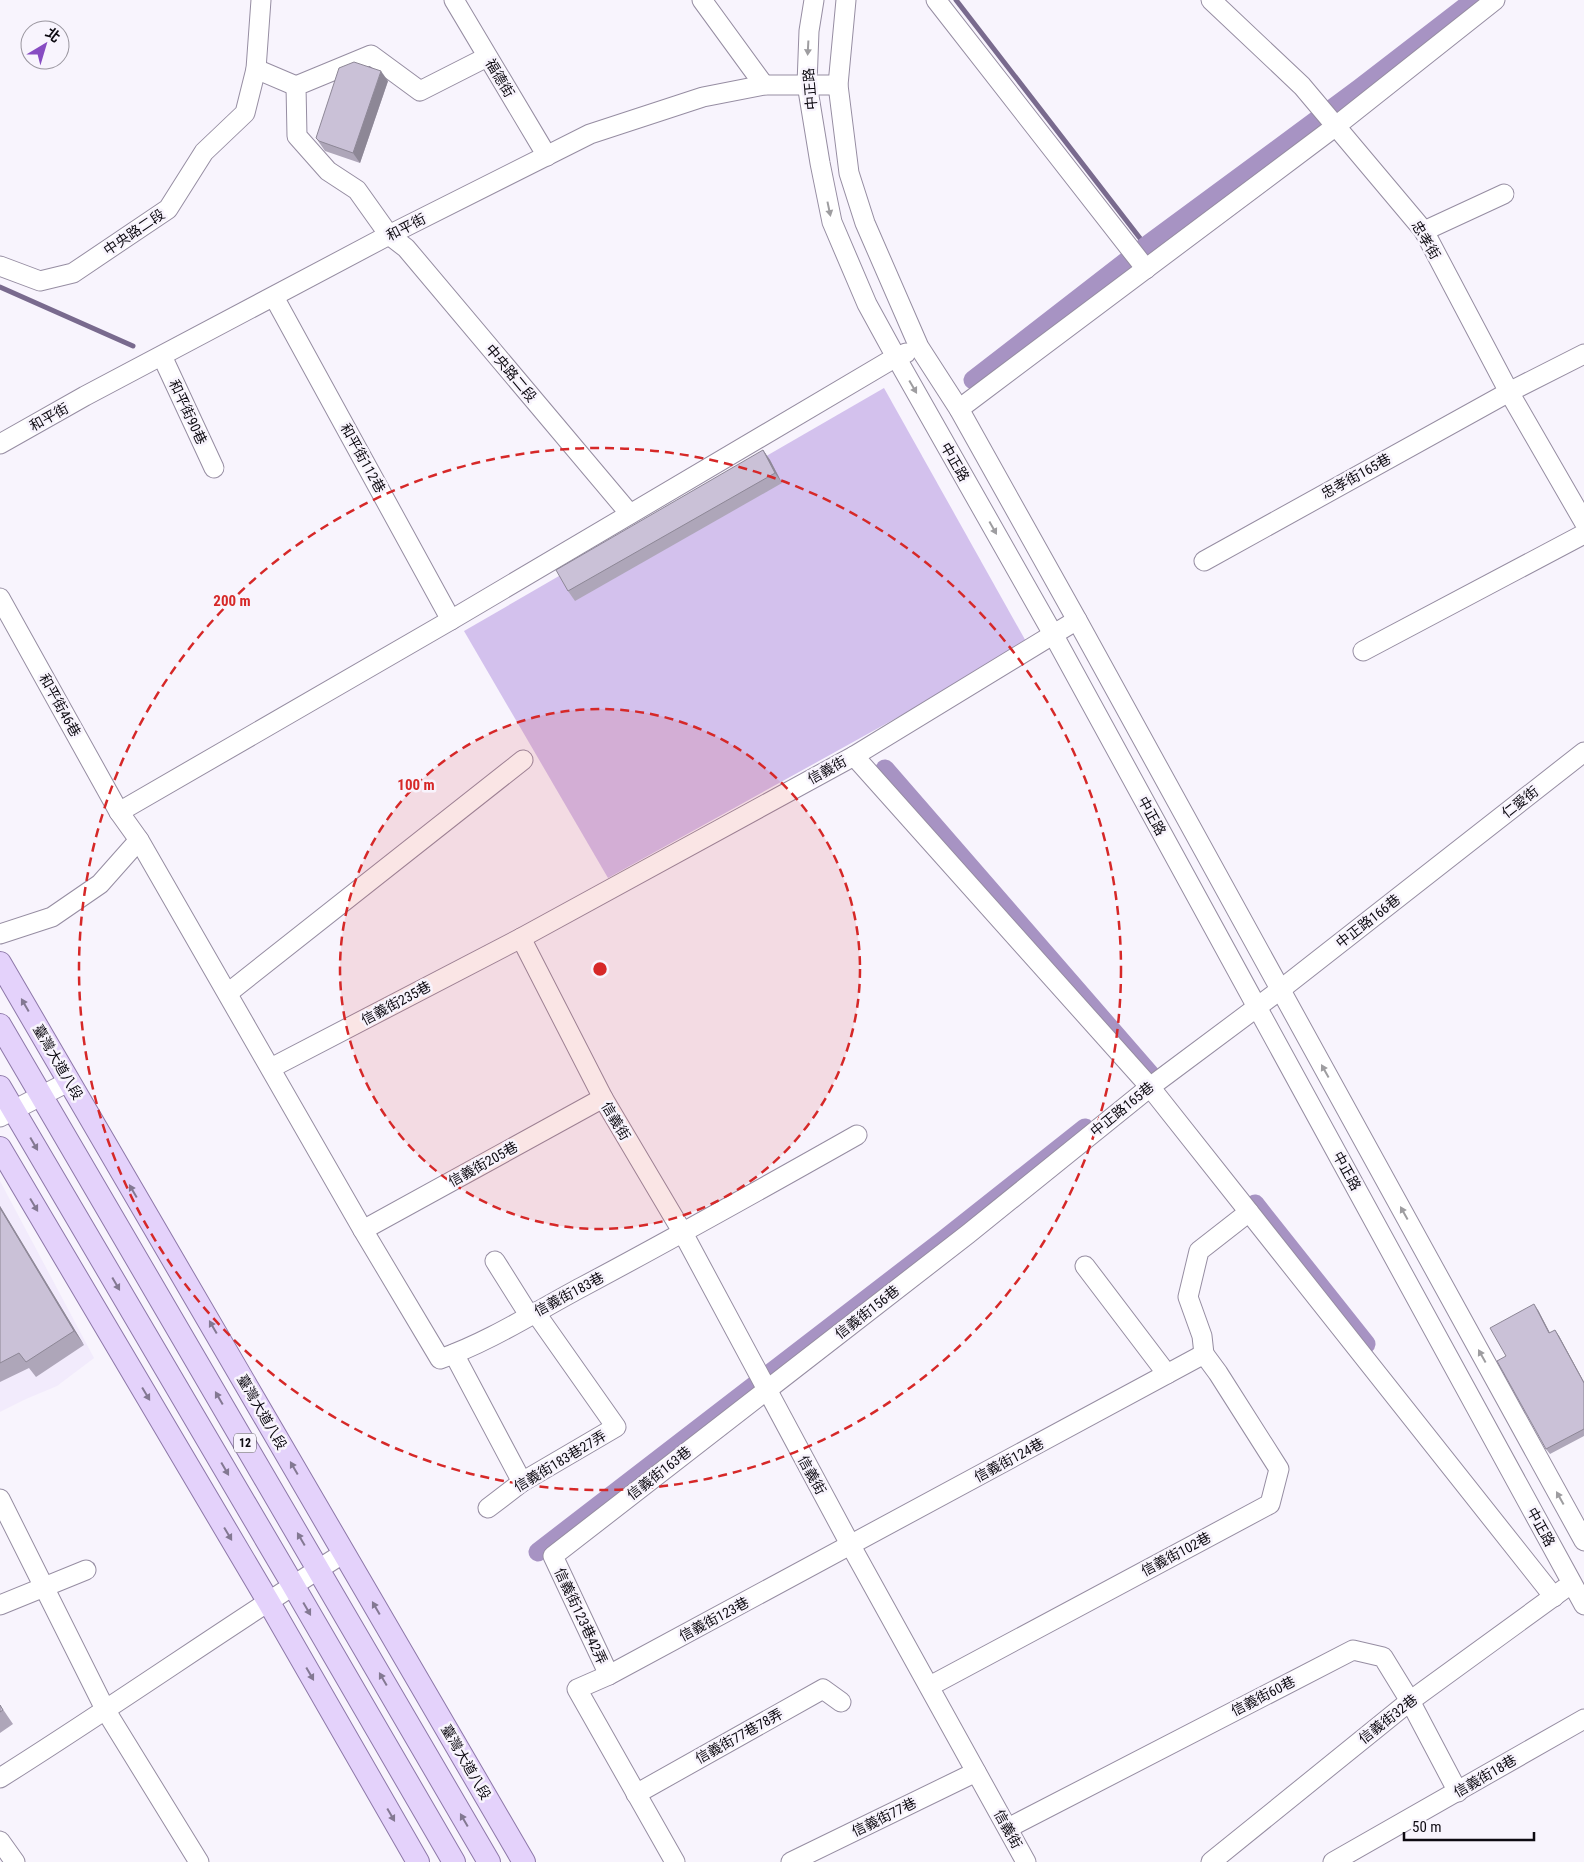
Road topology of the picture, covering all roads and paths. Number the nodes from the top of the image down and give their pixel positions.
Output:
1 (261, 0) edge
2 (454, 0) edge
3 (702, 0) edge
4 (814, 0) edge
5 (846, 0) edge
6 (936, 0) edge
7 (1211, 0) edge
8 (1495, 0) edge
9 (487, 56) junction
10 (256, 69) junction
11 (806, 84) junction
12 (764, 85) junction
13 (838, 85) junction
14 (296, 86) junction
15 (1336, 126) junction
16 (547, 156) junction
17 (1504, 194) dead end
18 (1424, 230) junction
19 (388, 235) junction
20 (0, 267) edge
21 (1146, 269) junction
22 (274, 297) junction
23 (919, 348) junction
24 (1584, 354) edge
25 (162, 356) junction
26 (896, 358) junction
27 (1509, 392) junction
28 (959, 409) junction
29 (0, 444) edge
30 (214, 468) dead end
31 (630, 514) junction
32 (1584, 522) edge
33 (1584, 534) edge
34 (1204, 560) dead end
35 (0, 598) edge
36 (451, 620) junction
37 (1077, 620) junction
38 (1053, 634) junction
39 (1363, 651) dead end
40 (1584, 752) edge
41 (854, 756) junction
42 (523, 760) dead end
43 (119, 812) junction
44 (139, 840) junction
45 (1456, 852) joint
46 (0, 934) edge
47 (521, 938) junction
48 (0, 962) edge
49 (1280, 990) junction
50 (228, 993) junction
51 (1257, 1007) junction
52 (0, 1025) edge
53 (271, 1068) junction
54 (70, 1081) junction
55 (0, 1086) edge
56 (1150, 1087) junction
57 (42, 1096) junction
58 (603, 1098) junction
59 (7, 1114) edge
60 (857, 1136) dead end
61 (0, 1148) edge
62 (1249, 1212) junction
63 (363, 1230) junction
64 (683, 1233) junction
65 (968, 1234) joint
66 (495, 1261) dead end
67 (1085, 1266) dead end
68 (532, 1314) junction
69 (454, 1354) junction
70 (1204, 1354) junction
71 (1167, 1374) junction
72 (766, 1390) junction
73 (522, 1482) junction
74 (0, 1499) edge
75 (488, 1508) dead end
76 (1584, 1541) edge
77 (851, 1546) junction
78 (344, 1553) junction
79 (553, 1556) joint
80 (318, 1569) junction
81 (86, 1570) dead end
82 (1572, 1584) junction
83 (293, 1585) junction
84 (44, 1588) junction
85 (1554, 1597) junction
86 (268, 1601) junction
87 (0, 1605) edge
88 (1584, 1606) edge
89 (609, 1675) junction
90 (930, 1686) junction
91 (1410, 1701) junction
92 (841, 1702) dead end
93 (106, 1711) junction
94 (1584, 1719) edge
95 (976, 1772) junction
96 (0, 1778) edge
97 (1458, 1792) junction
98 (636, 1794) junction
99 (1008, 1828) junction
100 (0, 1840) edge
101 (15, 1862) edge
102 (198, 1862) edge
103 (418, 1862) edge
104 (454, 1862) edge
105 (489, 1862) edge
106 (524, 1862) edge
107 (675, 1862) edge
108 (791, 1862) edge
109 (1026, 1862) edge
110 (1211, 1862) edge
111 (1333, 1862) edge

1 - 10 street, 中央路二段
2 - 9 street, 福德街
3 - 12 street
4 -> 11 street, 中正路
5 - 13 street, 中正路
6 - 21 street
7 - 15 street, 忠孝街
8 - 15 street
9 - 14 street
9 - 16 street, 福德街
10 - 14 street
10 - 20 street, 中央路二段
11 - 12 street, 和平街
11 - 13 street, 和平街
11 -> 26 street, 中正路
12 - 16 street, 和平街
13 - 23 street, 中正路
14 - 19 street, 中央路二段
15 - 18 street, 忠孝街
15 - 21 street
16 - 19 street, 和平街
17 - 18 street
18 - 27 street, 忠孝街
19 - 22 street, 和平街
19 - 31 street, 中央路二段
21 - 28 street
22 - 25 street, 和平街
22 - 36 street, 和平街112巷
23 - 26 street
23 - 28 street, 中正路
24 - 27 street, 忠孝街165巷
25 - 29 street, 和平街
25 - 30 street, 和平街90巷
26 - 31 street
26 -> 38 street, 中正路
27 - 32 street, 忠孝街
27 - 34 street, 忠孝街165巷
28 - 37 street, 中正路
31 - 36 street
33 - 39 street
35 - 43 street, 和平街46巷
36 - 43 street
37 - 38 street, 信義街
37 - 49 street, 中正路
38 - 41 street, 信義街
38 - 51 street, 中正路
40 - 45 street, 仁愛街
41 - 47 street, 信義街
41 - 56 street
42 - 50 street
43 - 44 street, 和平街46巷
44 - 46 street
44 - 50 street, 和平街46巷
45 - 49 street, 中正路166巷
47 - 53 street, 信義街235巷
47 - 58 street, 信義街
54 -> 48 main road, 臺灣大道八段 / 12
49 - 51 street, 中正路165巷
76 -> 49 street, 中正路
50 - 53 street, 和平街46巷
51 - 56 street, 中正路165巷
51 - 82 street, 中正路
52 - 57 main road, 12
53 - 63 street, 和平街46巷
54 - 57 street
78 -> 54 main road, 臺灣大道八段 / 12
55 - 59 main road, 12
56 - 62 street
56 - 65 street, 中正路165巷
57 - 59 street
80 -> 57 main road, 12
58 - 63 street, 信義街205巷
58 - 64 street, 信義街
59 -> 83 main road, 12
60 - 64 street, 信義街183巷
61 -> 86 main road
62 - 70 street
62 - 85 street
63 - 69 street
64 - 68 street, 信義街183巷
64 - 72 street, 信義街
65 - 72 street, 信義街156巷
66 - 68 street
67 - 71 street
68 - 69 street, 信義街183巷
68 - 73 street, 信義街183巷27弄
69 - 73 street
70 - 71 street, 信義街124巷
70 - 90 street, 信義街102巷
71 - 77 street, 信義街124巷
72 - 77 street, 信義街
72 - 79 street, 信義街163巷
73 - 75 street, 信義街183巷27弄
74 - 84 street
77 - 89 street, 信義街123巷
77 - 90 street, 信義街
78 - 80 street
106 -> 78 main road, 臺灣大道八段 / 12
79 - 89 street, 信義街123巷42弄
80 - 83 street
105 -> 80 main road, 12
81 - 84 street
82 - 85 street, 信義街32巷
82 - 88 street, 中正路
83 - 86 street
83 -> 104 main road, 12
84 - 87 street
84 - 93 street
85 - 91 street, 信義街32巷
86 - 93 street
86 -> 103 main road
89 - 98 street, 信義街123巷
90 - 95 street, 信義街
91 - 97 street, 信義街60巷
91 - 99 street, 信義街60巷
91 - 110 street, 信義街32巷
92 - 98 street, 信義街77巷78弄
93 - 96 street
93 - 102 street
94 - 97 street, 信義街18巷
95 - 99 street, 信義街
95 - 108 street, 信義街77巷
97 - 111 street, 信義街18巷
98 - 107 street
99 - 109 street, 信義街
100 - 101 street

